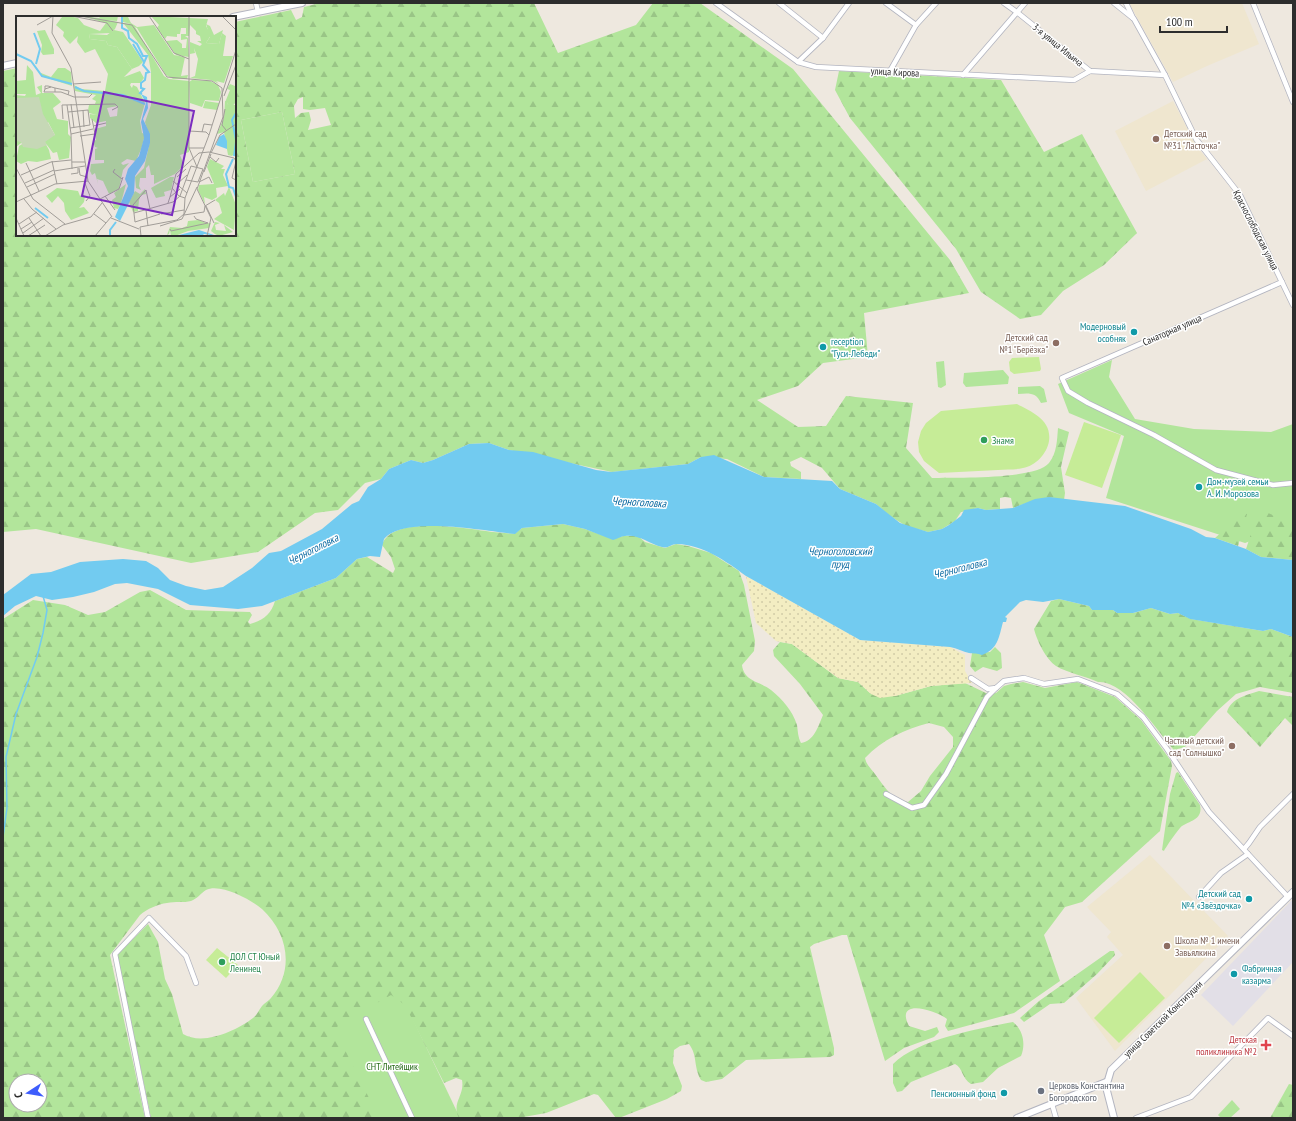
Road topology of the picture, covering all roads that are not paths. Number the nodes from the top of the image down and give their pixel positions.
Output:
1 (256, 3) edge
2 (302, 3) edge
3 (716, 3) edge
4 (779, 3) edge
5 (849, 3) edge
6 (886, 3) edge
7 (936, 3) edge
8 (1004, 3) edge
9 (1025, 3) edge
10 (1114, 3) edge
11 (1126, 3) edge
12 (1253, 3) edge
13 (258, 12) junction
14 (1018, 12) junction
15 (236, 16) edge
16 (1134, 19) junction
17 (916, 26) junction
18 (823, 38) junction
19 (798, 62) junction
20 (16, 63) edge
21 (3, 66) edge
22 (890, 71) junction
23 (1090, 71) junction
24 (964, 75) junction
25 (1165, 75) junction
26 (1293, 102) edge
27 (1282, 282) junction
28 (1293, 305) edge
29 (1293, 483) edge
30 (971, 678) dead end
31 (996, 688) junction
32 (886, 794) dead end
33 (1293, 794) edge
34 (1244, 849) junction
35 (1248, 854) junction
36 (1293, 892) edge
37 (1199, 897) dead end
38 (1288, 897) junction
39 (196, 983) dead end
40 (366, 1019) dead end
41 (1293, 1036) edge
42 (1106, 1082) junction
43 (1052, 1104) junction
44 (148, 1118) edge
45 (412, 1118) edge
46 (1017, 1118) edge
47 (1056, 1118) edge
48 (1114, 1118) edge
49 (1136, 1118) edge

1 - 13 street
2 - 13 street
3 - 19 street, улица Кирова
4 - 18 street
5 - 18 street
6 - 17 street
7 - 17 street
8 - 14 street, 3-я улица Ильича
9 - 14 street
10 - 16 street
11 - 16 street, Краснослободская улица
12 - 26 street
13 - 15 street
14 - 23 street, 3-я улица Ильича
14 - 24 street
16 - 25 street, Краснослободская улица
17 - 22 street
18 - 19 street
19 - 22 street, улица Кирова
20 - 21 street
22 - 24 street, улица Кирова
23 - 24 street, улица Кирова
23 - 25 street, 3-я улица Ильича
25 - 27 street, Краснослободская улица
27 - 28 street, Краснослободская улица
27 - 29 street, Санаторная улица
30 - 31 street
31 - 32 street
31 - 34 street
33 - 34 street
34 - 35 street
35 - 37 street
35 - 38 street
36 - 38 street, улица Советской Конституции
38 - 42 street, улица Советской Конституции
39 - 44 street
40 - 45 street
41 - 49 street
42 - 43 street
42 - 48 street
43 - 46 street
43 - 47 street

